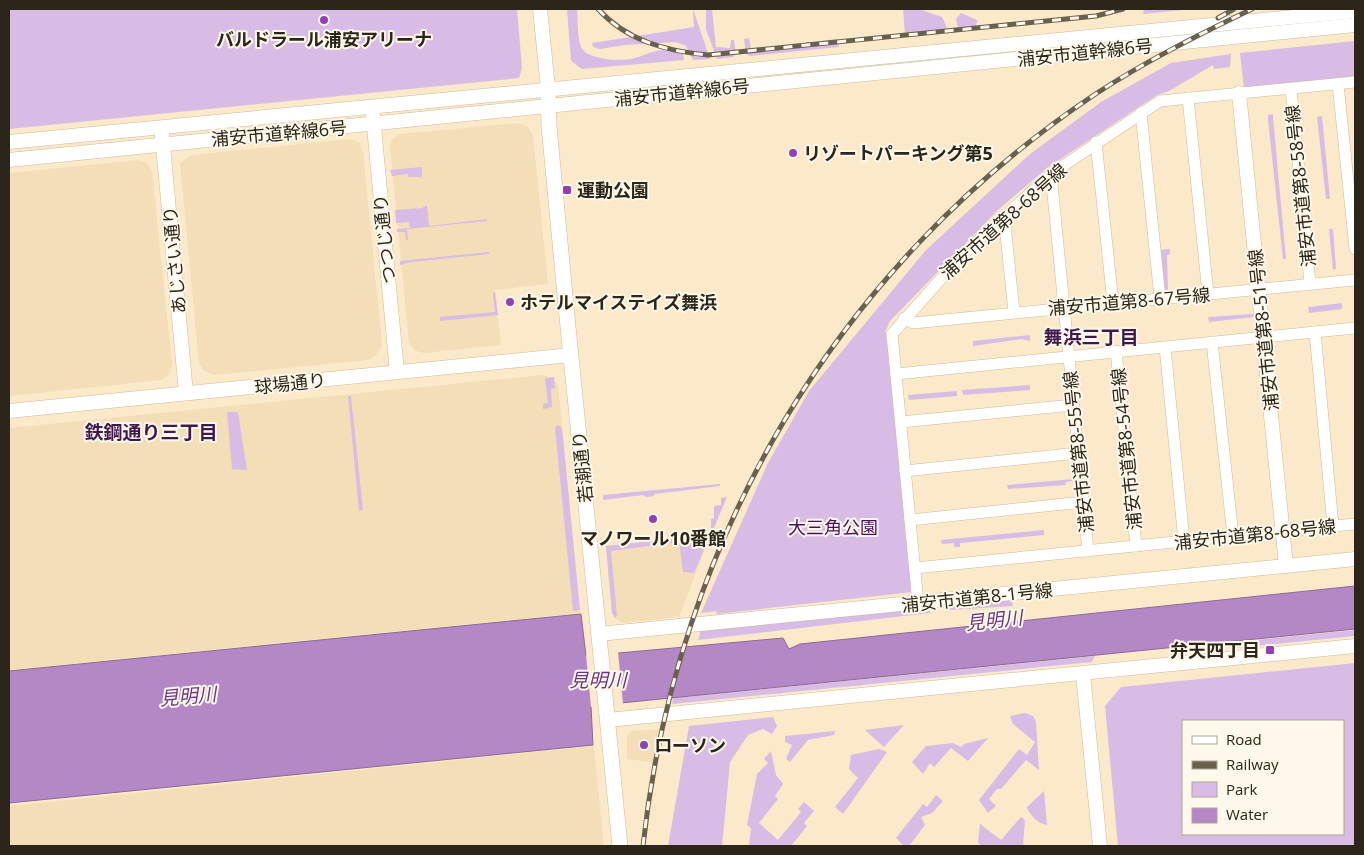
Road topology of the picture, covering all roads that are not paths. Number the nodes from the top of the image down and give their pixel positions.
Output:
1 (540, 9) edge
2 (1294, 9) edge
3 (1355, 11) edge
4 (1268, 18) junction
5 (1355, 25) edge
6 (1355, 82) edge
7 (1338, 84) junction
8 (548, 88) junction
9 (1291, 88) junction
10 (1239, 93) junction
11 (1188, 98) junction
12 (372, 106) junction
13 (549, 106) junction
14 (1141, 113) junction
15 (373, 124) junction
16 (161, 127) junction
17 (9, 142) edge
18 (1096, 142) junction
19 (163, 144) junction
20 (9, 160) edge
21 (1051, 174) junction
22 (1004, 215) junction
23 (1355, 250) edge
24 (1355, 280) edge
25 (1310, 283) junction
26 (1259, 289) junction
27 (1208, 294) junction
28 (1160, 298) junction
29 (1113, 303) junction
30 (1064, 308) junction
31 (1014, 312) junction
32 (904, 318) junction
33 (1355, 328) edge
34 (1315, 332) junction
35 (1264, 337) junction
36 (1212, 342) junction
37 (1165, 347) junction
38 (1116, 351) junction
39 (571, 355) junction
40 (1068, 356) junction
41 (397, 372) junction
42 (896, 374) junction
43 (186, 393) junction
44 (1073, 405) junction
45 (9, 411) edge
46 (901, 422) junction
47 (1078, 453) junction
48 (906, 471) junction
49 (1083, 502) junction
50 (910, 520) junction
51 (1355, 524) edge
52 (1334, 526) junction
53 (1283, 531) junction
54 (1232, 536) junction
55 (1184, 541) junction
56 (1136, 546) junction
57 (1088, 551) junction
58 (1355, 559) edge
59 (1286, 566) junction
60 (915, 568) junction
61 (918, 602) junction
62 (599, 634) junction
63 (1355, 646) edge
64 (1083, 674) junction
65 (607, 714) junction
66 (620, 846) edge
67 (1100, 846) edge

1 - 8 street
2 - 4 street
3 - 4 street, 浦安市道幹線6号
4 - 8 street, 浦安市道幹線6号
5 - 13 street, 浦安市道幹線6号
6 - 7 street, 浦安市道第8-68号線
7 - 9 street, 浦安市道第8-68号線
7 - 23 street
8 - 12 street, 浦安市道幹線6号
8 - 13 main road, 若潮通り
9 - 10 street, 浦安市道第8-68号線
9 - 25 street, 浦安市道第8-58号線
10 - 11 street, 浦安市道第8-68号線
10 - 26 street, 浦安市道第8-51号線
11 - 14 street, 浦安市道第8-68号線
11 - 27 street
12 - 15 street, つつじ通り
12 - 16 street, 浦安市道幹線6号
13 - 15 street, 浦安市道幹線6号
13 - 39 main road, 若潮通り
14 - 18 street, 浦安市道第8-68号線
14 - 28 street
15 - 19 street, 浦安市道幹線6号
15 - 41 street, つつじ通り
16 - 17 street, 浦安市道幹線6号
16 - 19 street, あじさい通り
18 - 21 street, 浦安市道第8-68号線
18 - 29 street
19 - 20 street, 浦安市道幹線6号
19 - 43 street, あじさい通り
21 - 22 street, 浦安市道第8-68号線
21 - 30 street, 浦安市道第8-55号線
22 - 31 street
22 - 32 street, 浦安市道第8-68号線
24 - 25 street, 浦安市道第8-67号線
25 - 26 street, 浦安市道第8-67号線
26 - 27 street, 浦安市道第8-67号線
26 - 35 street, 浦安市道第8-51号線
27 - 28 street, 浦安市道第8-67号線
28 - 29 street, 浦安市道第8-67号線
29 - 30 street, 浦安市道第8-67号線
30 - 31 street, 浦安市道第8-67号線
30 - 40 street, 浦安市道第8-55号線
31 - 32 street, 浦安市道第8-67号線
32 - 42 street, 浦安市道第8-68号線
33 - 34 street
34 - 35 street
34 - 52 street
35 - 36 street
35 - 53 street, 浦安市道第8-51号線
36 - 37 street
36 - 54 street
37 - 38 street
37 - 55 street
38 - 40 street
38 - 56 street, 浦安市道第8-54号線
39 - 41 street, 球場通り
39 - 62 main road, 若潮通り
40 - 42 street
40 - 44 street, 浦安市道第8-55号線
41 - 43 street, 球場通り
42 - 46 street, 浦安市道第8-68号線
43 - 45 street, 球場通り
44 - 46 street
44 - 47 street, 浦安市道第8-55号線
46 - 48 street, 浦安市道第8-68号線
47 - 48 street
47 - 49 street, 浦安市道第8-55号線
48 - 50 street, 浦安市道第8-68号線
49 - 50 street
49 - 57 street, 浦安市道第8-55号線
50 - 60 street, 浦安市道第8-68号線
51 - 52 street, 浦安市道第8-68号線
52 - 53 street, 浦安市道第8-68号線
53 - 54 street, 浦安市道第8-68号線
53 - 59 street, 浦安市道第8-51号線
54 - 55 street, 浦安市道第8-68号線
55 - 56 street, 浦安市道第8-68号線
56 - 57 street, 浦安市道第8-68号線
57 - 60 street, 浦安市道第8-68号線
58 - 59 street, 浦安市道第8-1号線
59 - 61 street, 浦安市道第8-1号線
60 - 61 street, 浦安市道第8-68号線
61 - 62 street, 浦安市道第8-1号線
62 - 65 main road, 若潮通り
63 - 64 street
64 - 65 street
64 - 67 street
65 - 66 main road, 若潮通り

